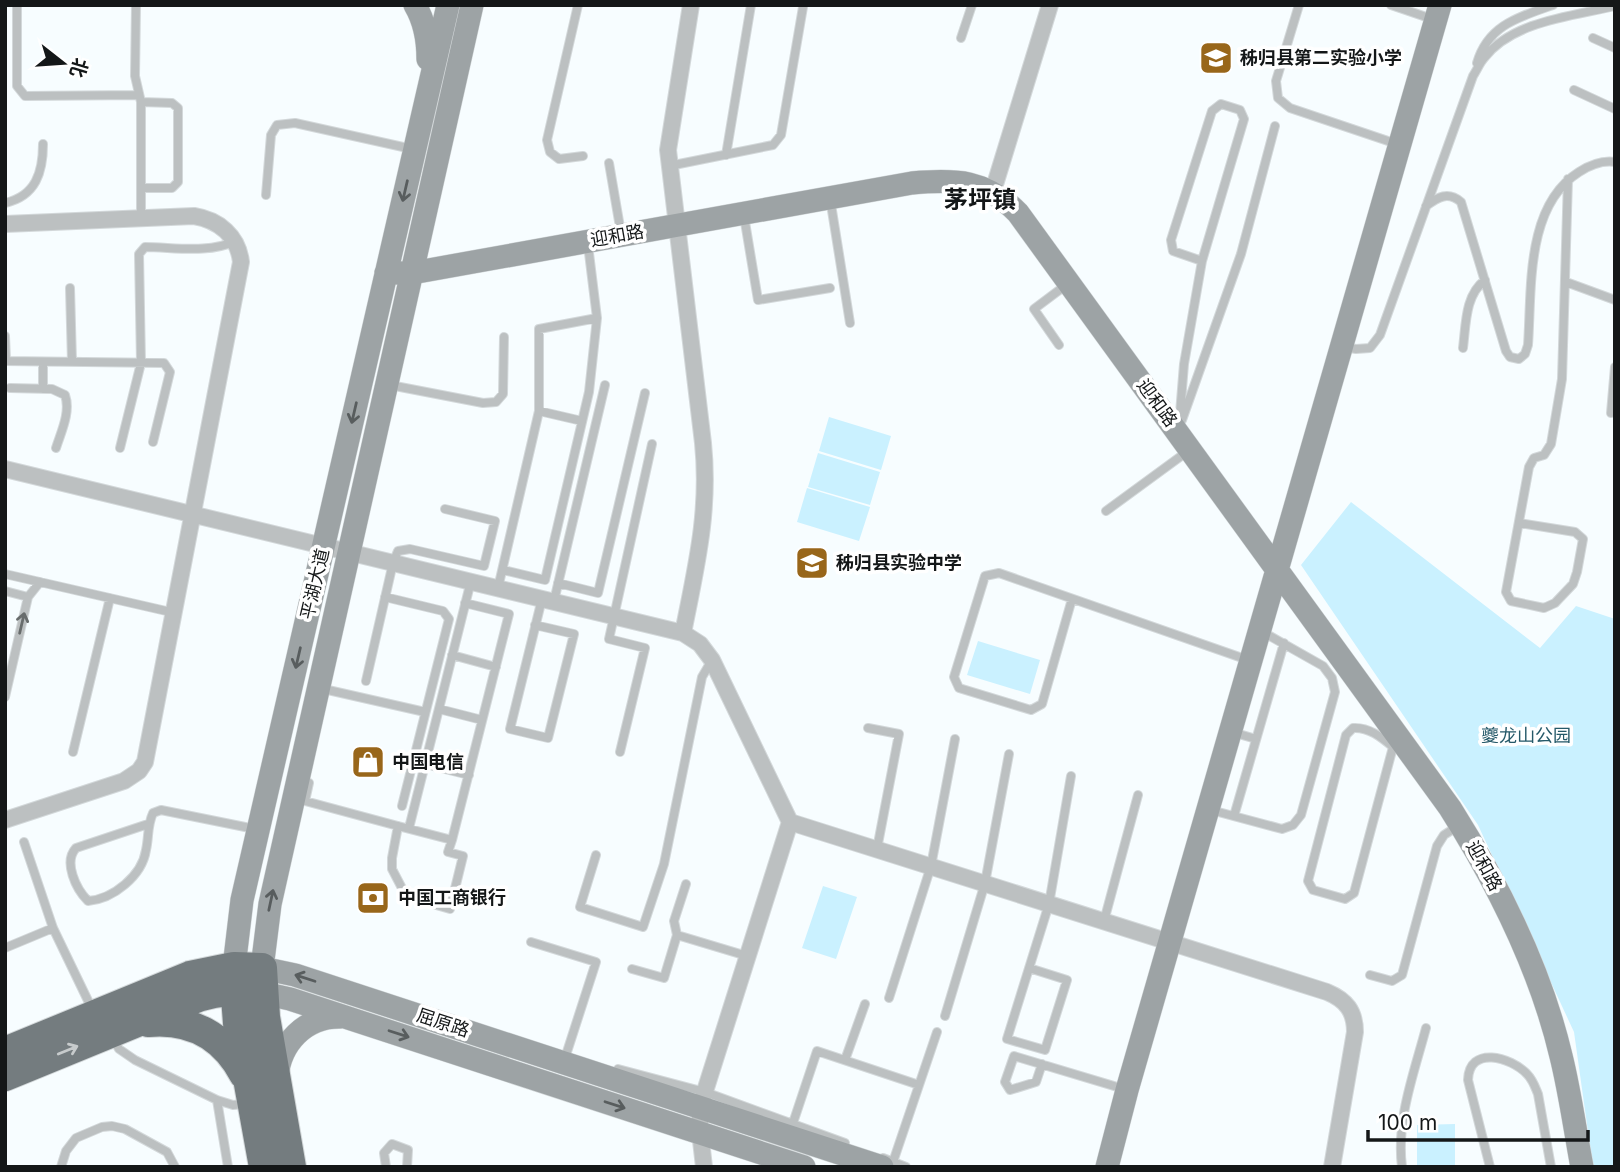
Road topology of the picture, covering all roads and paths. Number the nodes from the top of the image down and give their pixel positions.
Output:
1 (17, 5) edge
2 (136, 5) edge
3 (415, 5) edge
4 (448, 5) edge
5 (472, 5) edge
6 (481, 5) edge
7 (578, 5) edge
8 (691, 5) edge
9 (751, 5) edge
10 (972, 5) edge
11 (1050, 5) edge
12 (1299, 5) edge
13 (1391, 5) edge
14 (1553, 5) edge
15 (1615, 6) edge
16 (803, 7) dead end
17 (1437, 13) edge
18 (961, 38) dead end
19 (1593, 38) dead end
20 (1615, 48) edge
21 (1474, 76) junction
22 (1574, 90) dead end
23 (426, 98) junction
24 (140, 99) junction
25 (1615, 109) edge
26 (1275, 126) dead end
27 (43, 144) dead end
28 (1400, 144) junction
29 (414, 150) junction
30 (726, 155) junction
31 (583, 156) dead end
32 (1615, 162) edge
33 (609, 163) dead end
34 (668, 166) junction
35 (1568, 179) junction
36 (141, 188) junction
37 (993, 191) junction
38 (266, 195) dead end
39 (830, 198) junction
40 (5, 204) edge
41 (1426, 206) junction
42 (744, 214) junction
43 (141, 218) junction
44 (5, 224) edge
45 (676, 226) junction
46 (621, 236) junction
47 (235, 242) junction
48 (588, 242) junction
49 (1202, 261) junction
50 (386, 273) junction
51 (416, 273) junction
52 (1485, 280) junction
53 (1566, 282) junction
54 (1069, 283) junction
55 (69, 288) dead end
56 (830, 288) dead end
57 (1615, 300) edge
58 (597, 318) junction
59 (850, 323) dead end
60 (5, 336) edge
61 (504, 337) dead end
62 (1059, 345) dead end
63 (1342, 346) junction
64 (1462, 348) dead end
65 (6, 361) edge
66 (43, 362) junction
67 (72, 362) junction
68 (141, 363) junction
69 (1615, 368) edge
70 (605, 385) dead end
71 (395, 386) junction
72 (10, 388) dead end
73 (43, 389) junction
74 (645, 393) dead end
75 (539, 411) junction
76 (1611, 413) dead end
77 (582, 421) junction
78 (1184, 441) junction
79 (153, 442) dead end
80 (653, 444) dead end
81 (56, 448) dead end
82 (120, 449) dead end
83 (5, 469) edge
84 (445, 509) dead end
85 (1106, 511) dead end
86 (194, 514) junction
87 (1519, 523) junction
88 (323, 546) junction
89 (353, 553) junction
90 (393, 563) junction
91 (503, 570) junction
92 (1277, 570) junction
93 (5, 574) edge
94 (471, 581) junction
95 (40, 582) junction
96 (558, 583) junction
97 (498, 588) junction
98 (5, 591) edge
99 (28, 597) junction
100 (385, 597) junction
101 (110, 598) junction
102 (1072, 599) junction
103 (548, 600) junction
104 (465, 603) junction
105 (175, 613) junction
106 (614, 616) junction
107 (536, 625) junction
108 (1260, 630) junction
109 (683, 633) junction
110 (1284, 643) junction
111 (452, 655) junction
112 (712, 660) junction
113 (1251, 662) junction
114 (496, 667) junction
115 (366, 681) dead end
116 (328, 690) junction
117 (5, 698) edge
118 (439, 709) junction
119 (425, 712) junction
120 (323, 714) dead end
121 (482, 720) junction
122 (868, 727) dead end
123 (1231, 732) junction
124 (956, 739) dead end
125 (1256, 739) junction
126 (1397, 744) junction
127 (73, 752) dead end
128 (620, 752) dead end
129 (1009, 754) dead end
130 (425, 764) junction
131 (469, 775) junction
132 (310, 776) dead end
133 (1071, 776) dead end
134 (1138, 795) dead end
135 (299, 800) junction
136 (402, 806) dead end
137 (1208, 810) junction
138 (1234, 816) junction
139 (5, 820) edge
140 (790, 822) junction
141 (148, 824) junction
142 (1461, 825) junction
143 (398, 826) junction
144 (409, 828) junction
145 (258, 830) junction
146 (452, 840) junction
147 (24, 842) dead end
148 (877, 849) junction
149 (596, 855) dead end
150 (931, 866) junction
151 (686, 884) dead end
152 (985, 884) junction
153 (1049, 904) junction
154 (1104, 921) junction
155 (53, 928) junction
156 (677, 935) junction
157 (531, 942) dead end
158 (1170, 942) junction
159 (5, 948) edge
160 (747, 956) junction
161 (1029, 968) junction
162 (632, 969) dead end
163 (1370, 975) dead end
164 (190, 976) junction
165 (249, 979) junction
166 (340, 989) junction
167 (888, 998) dead end
168 (865, 1004) dead end
169 (92, 1009) junction
170 (945, 1016) dead end
171 (352, 1019) junction
172 (1426, 1028) dead end
173 (117, 1030) junction
174 (937, 1032) dead end
175 (5, 1043) edge
176 (5, 1052) edge
177 (566, 1055) junction
178 (845, 1060) junction
179 (1042, 1064) junction
180 (5, 1076) edge
181 (919, 1085) junction
182 (1127, 1090) junction
183 (260, 1094) junction
184 (216, 1100) junction
185 (702, 1100) junction
186 (793, 1123) junction
187 (699, 1132) junction
188 (1114, 1138) junction
189 (855, 1147) dead end
190 (881, 1160) edge
191 (61, 1167) edge
192 (175, 1167) edge
193 (228, 1167) edge
194 (264, 1167) edge
195 (292, 1167) edge
196 (386, 1167) edge
197 (407, 1167) edge
198 (704, 1167) edge
199 (804, 1167) edge
200 (906, 1167) edge
201 (1100, 1167) edge
202 (1108, 1167) edge
203 (1332, 1167) edge
204 (1402, 1167) edge
205 (1490, 1167) edge
206 (1551, 1167) edge
207 (1581, 1167) edge

1 - 24 lane
2 - 24 lane
3 - 23 main road
4 - 23 main road, 平湖大道
5 - 51 main road, 平湖大道
6 - 51 lane
7 - 31 lane
8 - 34 street
9 - 30 lane
10 - 18 lane
11 - 37 street
12 - 28 lane
13 - 17 lane
14 - 21 lane
15 - 21 lane
16 - 30 lane
17 - 28 main road
19 - 20 lane
21 - 41 lane
22 - 25 lane
23 - 29 main road, 平湖大道
24 - 36 lane
24 - 36 lane
26 - 78 lane
27 - 40 lane
28 - 63 main road
29 - 38 lane
29 -> 50 main road, 平湖大道
30 - 34 lane
32 - 35 lane
33 - 46 lane
34 - 45 street
35 - 52 lane
35 - 53 lane
36 - 43 lane
37 - 39 main road, 迎和路
37 - 54 main road, 迎和路
39 - 42 main road, 迎和路
39 - 59 lane
41 - 52 lane
41 - 63 lane
42 - 45 main road, 迎和路
42 - 56 lane
43 - 44 street
43 - 47 street
45 - 46 main road, 迎和路
45 - 109 street
46 - 48 main road, 迎和路
47 - 68 lane
47 - 86 street
48 - 51 main road, 迎和路
48 - 58 lane
49 - 49 lane
49 - 78 lane
50 - 51 main road, 迎和路
50 -> 88 main road, 平湖大道
51 - 71 lane
51 - 89 main road, 平湖大道
52 - 64 lane
53 - 57 lane
53 - 87 lane
54 - 62 lane
54 - 78 main road, 迎和路
55 - 67 lane
58 - 75 lane
58 - 77 lane
60 - 65 lane
61 - 71 lane
63 - 92 main road
65 - 66 lane
66 - 67 lane
66 - 73 lane
67 - 68 lane
68 - 79 lane
68 - 82 lane
69 - 76 lane
70 - 96 lane
71 - 89 lane
72 - 73 lane
73 - 81 lane
74 - 96 lane
75 - 77 lane
75 - 91 lane
77 - 91 lane
78 - 85 lane
78 - 92 main road, 迎和路
80 - 106 lane
83 - 86 street
84 - 90 lane
86 - 88 street
86 - 105 street
87 - 87 lane
88 - 89 street
88 -> 145 main road, 平湖大道
89 - 90 street
89 - 116 lane
89 - 135 main road, 平湖大道
90 - 94 street
90 - 100 lane
91 - 97 lane
92 - 108 main road
92 - 126 main road, 迎和路
93 - 95 lane
94 - 97 street
94 - 104 lane
95 - 99 lane
95 - 101 lane
96 - 103 lane
97 - 103 street
98 - 99 lane
117 -> 99 lane
100 - 115 lane
100 - 119 lane
101 - 105 lane
101 - 127 lane
102 - 102 lane
102 - 113 lane
103 - 106 street
103 - 107 lane
104 - 111 lane
104 - 114 lane
105 - 139 street
106 - 109 street
106 - 128 lane
107 - 107 lane
108 - 110 lane
108 - 113 main road
109 - 112 street
110 - 125 lane
110 - 138 lane
111 - 114 lane
111 - 118 lane
112 - 140 street
112 - 149 lane
113 - 123 main road
114 - 121 lane
116 - 119 lane
116 - 120 lane
118 - 121 lane
118 - 130 lane
119 - 136 lane
121 - 131 lane
122 - 148 lane
123 - 125 lane
123 - 137 main road
124 - 150 lane
125 - 138 lane
126 - 126 lane
126 - 142 main road, 迎和路
129 - 152 lane
130 - 131 lane
130 - 144 lane
131 - 146 lane
132 - 135 lane
133 - 153 lane
134 - 154 lane
135 - 143 lane
165 -> 135 main road, 平湖大道
137 - 138 lane
137 - 158 main road
140 - 148 street
140 - 160 street
141 - 141 lane
141 - 145 lane
142 - 163 lane
142 - 207 main road, 迎和路
143 - 144 lane
143 - 146 lane
144 - 146 lane
145 - 165 main road, 平湖大道
147 - 155 lane
148 - 150 street
150 - 152 street
150 - 167 lane
151 - 156 lane
152 - 153 street
152 - 170 lane
153 - 154 street
153 - 161 lane
154 - 158 street
155 - 159 lane
155 - 169 lane
156 - 160 lane
156 - 162 lane
157 - 177 lane
158 - 182 main road
158 - 203 street
160 - 185 street
161 - 161 lane
164 - 165 highway, 屈原路
164 - 169 lane
164 - 176 highway, 屈原路
166 -> 165 main road, 屈原路
165 - 171 main road, 屈原路
165 - 173 highway, 屈原路
165 - 183 highway, 平湖大道
166 - 177 lane
166 - 185 main road, 屈原路
168 - 178 lane
169 - 175 lane
171 - 183 main road
171 -> 187 main road, 屈原路
172 - 204 lane
180 -> 173 highway, 屈原路
173 - 183 highway
173 - 184 lane
174 - 181 lane
177 - 185 lane
178 - 181 lane
178 - 186 lane
179 - 179 lane
179 - 182 lane
181 - 190 lane
182 - 188 main road
183 - 184 lane
183 - 194 highway, 平湖大道
183 - 195 highway, 平湖大道
184 - 193 lane
185 - 186 lane
185 - 187 street
185 - 190 main road, 屈原路
186 - 189 lane
187 - 198 street
187 - 199 main road, 屈原路
188 - 201 main road
188 - 202 main road
190 - 200 lane
191 - 192 lane
196 - 197 lane
205 - 206 lane

